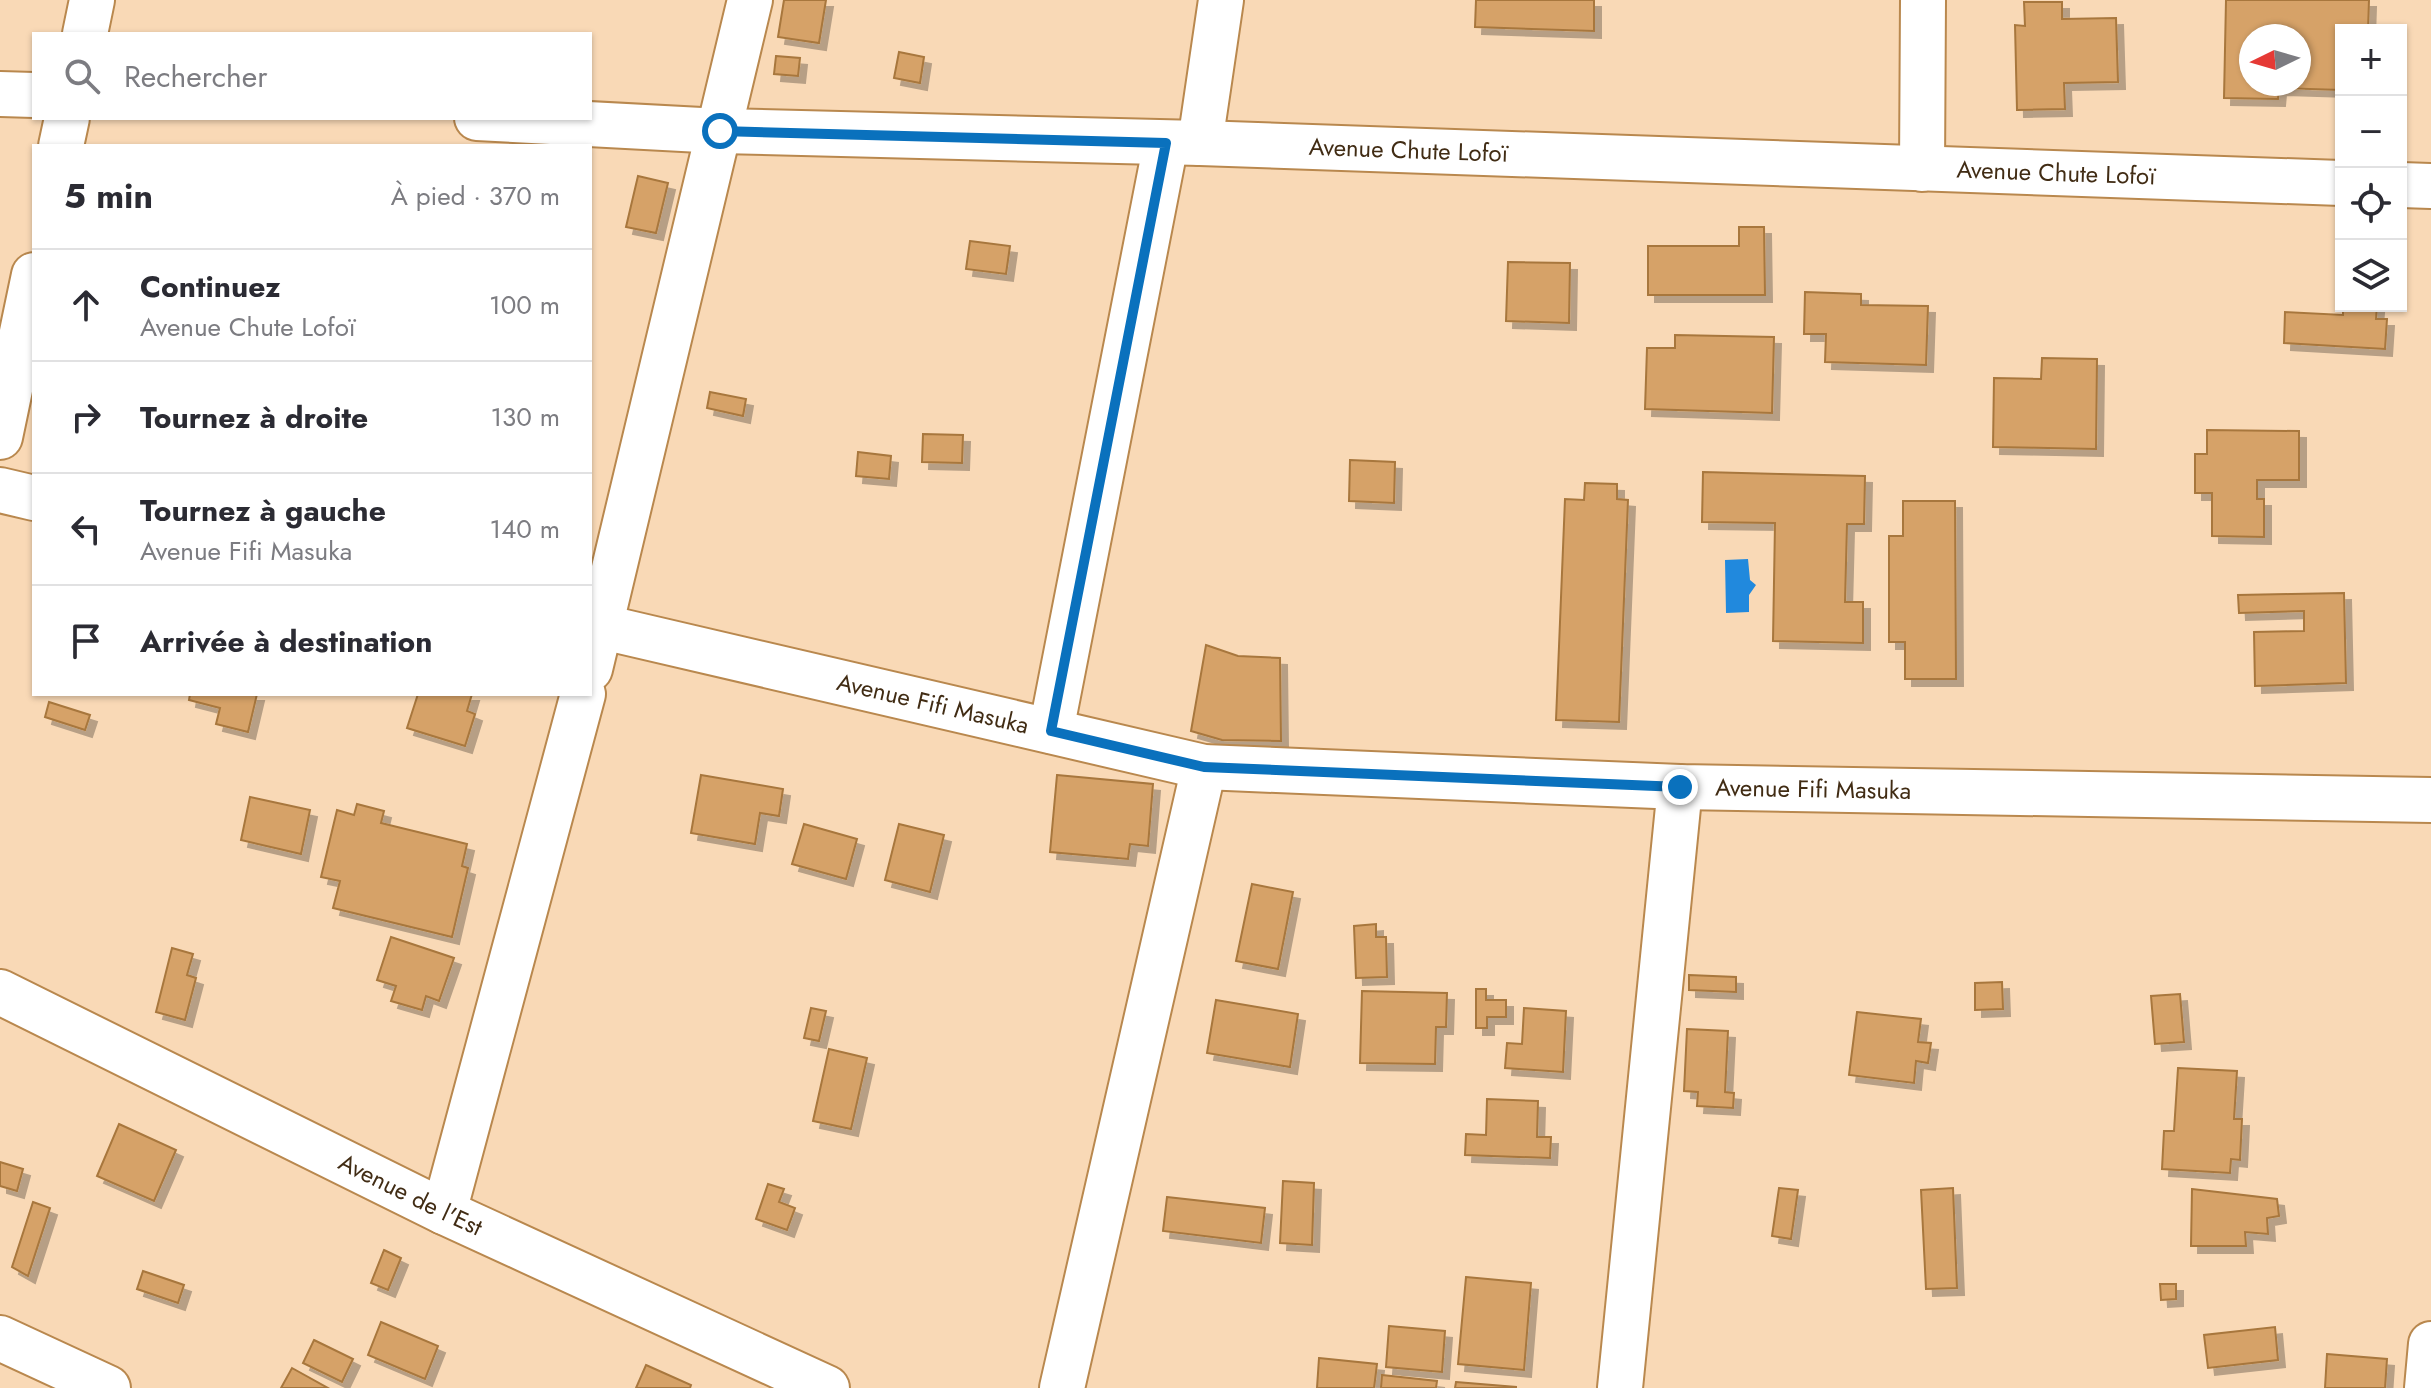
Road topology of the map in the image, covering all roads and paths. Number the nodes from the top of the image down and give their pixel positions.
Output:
1 (92, 0) edge
2 (750, 0) edge
3 (1221, 0) edge
4 (1923, 0) edge
5 (85, 32) edge
6 (0, 94) edge
7 (32, 95) edge
8 (67, 120) edge
9 (514, 120) edge
10 (720, 131) junction
11 (1183, 143) junction
12 (61, 144) edge
13 (1922, 169) junction
14 (2335, 183) edge
15 (2407, 185) edge
16 (2431, 186) edge
17 (32, 285) edge
18 (0, 437) edge
19 (0, 490) edge
20 (32, 498) edge
21 (596, 625) edge
22 (592, 654) edge
23 (582, 696) edge
24 (1051, 731) junction
25 (1204, 767) junction
26 (1680, 787) junction
27 (2431, 800) edge
28 (0, 992) edge
29 (444, 1212) junction
30 (0, 1338) edge
31 (2431, 1344) edge
32 (108, 1388) edge
33 (827, 1388) edge
34 (1062, 1388) edge
35 (1620, 1388) edge
36 (2427, 1388) edge

1 - 5 street
2 - 10 street
3 - 11 street
4 - 13 street
6 - 7 street
8 - 12 street
9 - 10 street, Avenue Chute Lofoï
10 - 11 street, Avenue Chute Lofoï
10 - 21 street
11 - 13 street, Avenue Chute Lofoï
11 - 24 street
13 - 14 street, Avenue Chute Lofoï
15 - 16 street
17 - 18 street
19 - 20 street
21 - 22 street
21 - 24 street, Avenue Fifi Masuka
23 - 29 street
24 - 25 street, Avenue Fifi Masuka
25 - 26 street, Avenue Fifi Masuka
25 - 34 street
26 - 27 street, Avenue Fifi Masuka
26 - 35 street
28 - 29 street, Avenue de l'Est
29 - 33 street, Avenue de l'Est
30 - 32 street
31 - 36 street

